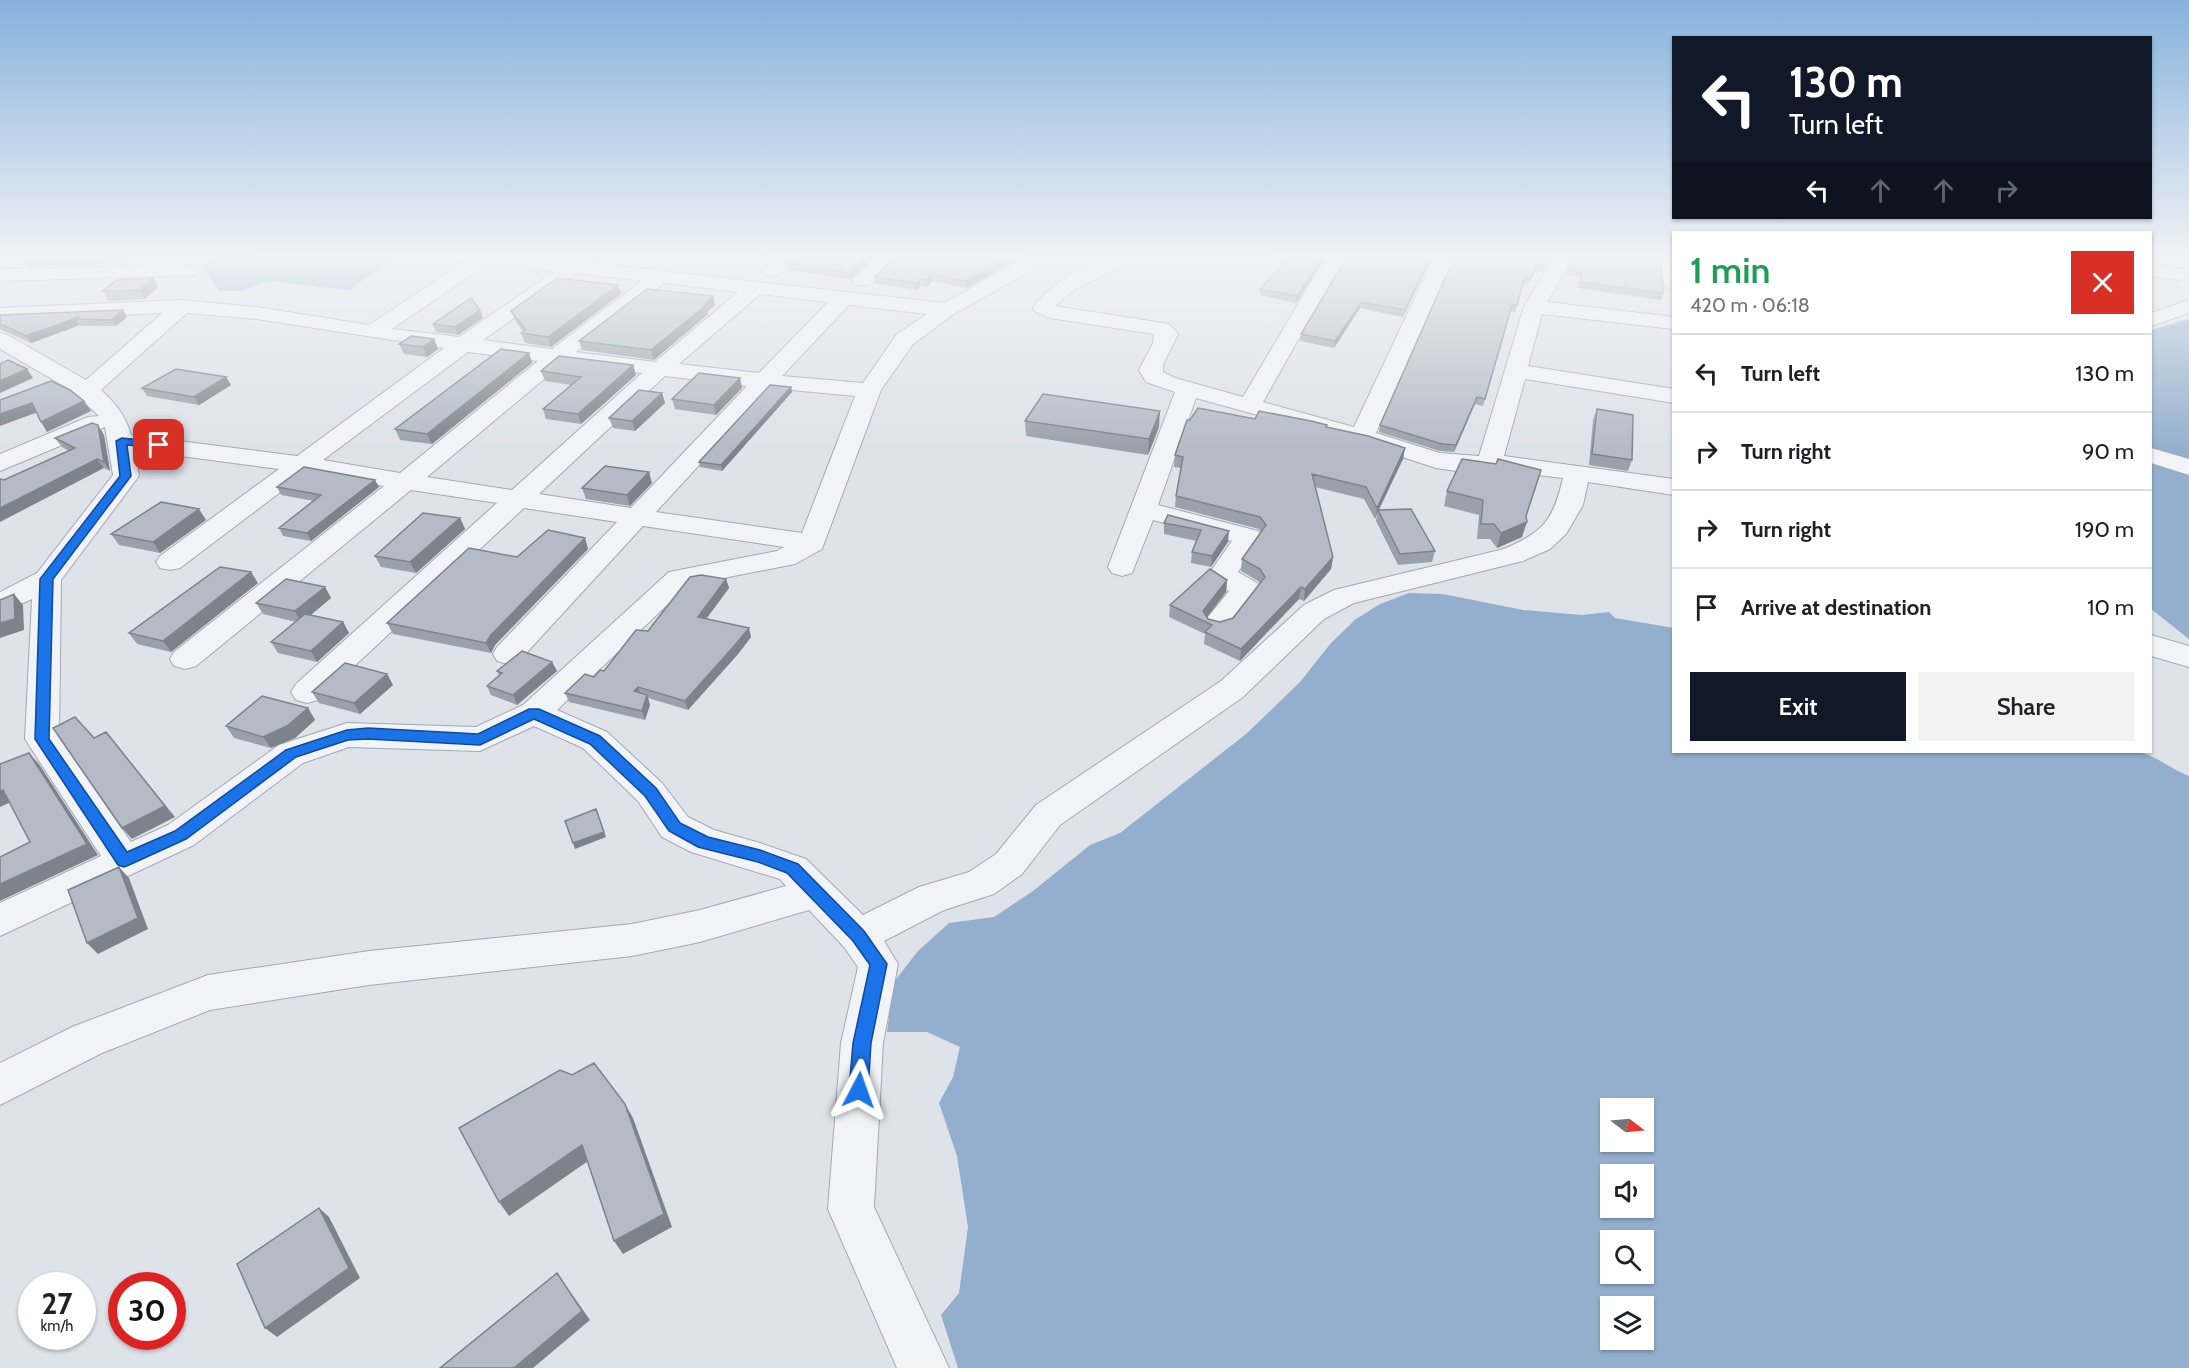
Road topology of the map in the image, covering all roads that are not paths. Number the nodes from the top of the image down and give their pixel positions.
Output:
1 (165, 321) edge
2 (301, 321) edge
3 (390, 321) edge
4 (496, 321) edge
5 (603, 321) edge
6 (716, 321) edge
7 (822, 321) edge
8 (931, 321) edge
9 (1108, 321) edge
10 (1298, 321) edge
11 (1415, 321) edge
12 (1530, 321) edge
13 (1654, 321) edge
14 (1672, 323) edge
15 (373, 332) junction
16 (464, 344) junction
17 (4, 347) edge
18 (557, 356) junction
19 (661, 368) junction
20 (1515, 371) junction
21 (763, 381) junction
22 (88, 390) junction
23 (869, 390) junction
24 (1188, 390) junction
25 (1672, 396) edge
26 (1249, 406) junction
27 (117, 428) junction
28 (1362, 437) junction
29 (2152, 455) edge
30 (0, 463) edge
31 (1489, 463) junction
32 (302, 464) junction
33 (2189, 467) edge
34 (1577, 473) junction
35 (403, 482) junction
36 (1672, 487) edge
37 (520, 500) junction
38 (1143, 509) junction
39 (638, 518) junction
40 (812, 543) junction
41 (170, 562) dead end
42 (1122, 567) dead end
43 (47, 579) junction
44 (0, 604) edge
45 (1219, 622) edge
46 (2152, 645) edge
47 (508, 654) dead end
48 (2189, 657) edge
49 (185, 659) dead end
50 (308, 692) dead end
51 (534, 713) junction
52 (124, 861) junction
53 (790, 872) junction
54 (0, 920) edge
55 (858, 936) junction
56 (0, 1085) edge
57 (923, 1368) edge

1 - 22 street
2 - 15 street
3 - 15 street
4 - 16 street
5 - 18 street
6 - 19 street
7 - 21 street
8 - 23 street
9 - 24 street
10 - 26 street
11 - 28 street
12 - 20 street
13 - 14 street
15 - 16 street
16 - 18 street
16 - 32 street
17 - 22 street
18 - 19 street
18 - 35 street
19 - 21 street
19 - 37 street
20 - 25 street
20 - 31 street
21 - 23 street
21 - 39 street
22 - 27 street
23 - 40 street
24 - 26 street
24 - 38 street
26 - 28 street
27 - 30 street
27 - 32 street
27 - 43 street
28 - 31 street
29 - 33 street
31 - 34 street
32 - 35 street
32 - 41 street
34 - 36 street
34 - 55 street
35 - 37 street
35 - 49 street
37 - 39 street
37 - 50 street
38 - 42 street
38 - 45 street
39 - 40 street
39 - 47 street
40 - 51 street
43 - 44 street
43 - 52 street
46 - 48 street
51 - 52 street
51 - 53 street
52 - 54 street
53 - 55 street
53 - 56 street
55 - 57 street

